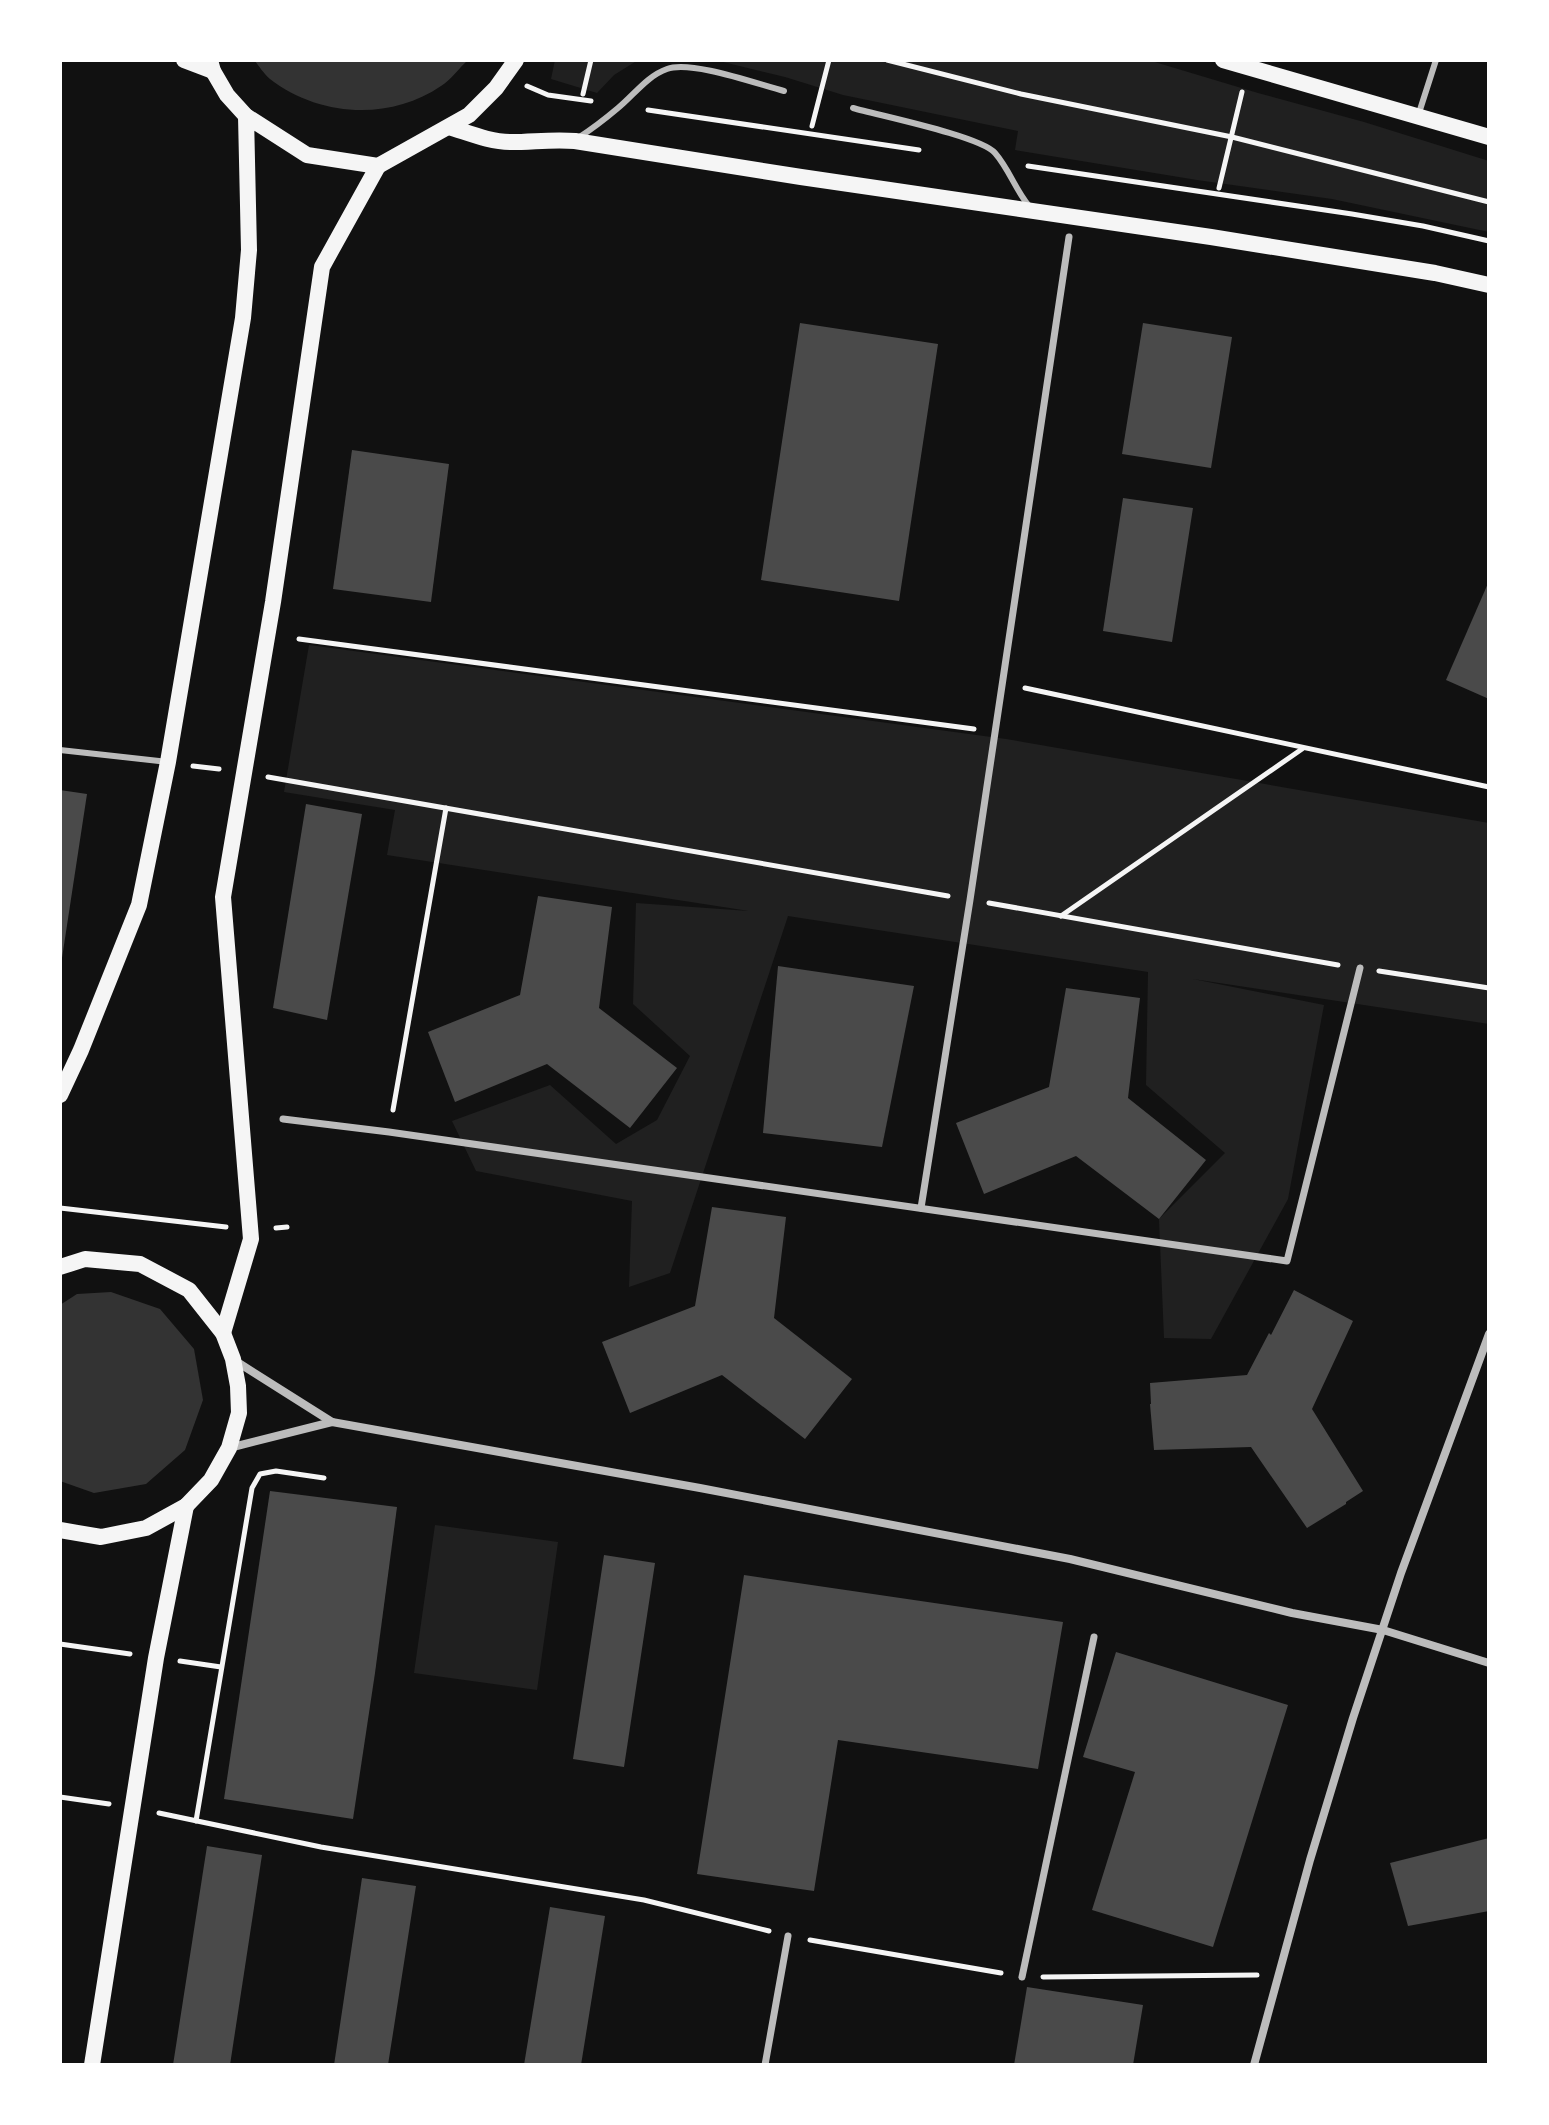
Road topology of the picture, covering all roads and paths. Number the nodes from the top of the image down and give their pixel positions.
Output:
1 (184, 60) edge
2 (516, 60) edge
3 (591, 60) edge
4 (829, 60) edge
5 (887, 60) edge
6 (1223, 60) edge
7 (1436, 60) edge
8 (211, 66) edge
9 (506, 76) junction
10 (1245, 79) dead end
11 (784, 91) dead end
12 (583, 94) dead end
13 (596, 102) dead end
14 (853, 108) dead end
15 (640, 109) dead end
16 (246, 116) junction
17 (1418, 116) junction
18 (812, 126) dead end
19 (449, 127) junction
20 (1232, 137) junction
21 (1489, 137) edge
22 (575, 141) junction
23 (920, 150) dead end
24 (1018, 165) dead end
25 (378, 166) junction
26 (1219, 188) dead end
27 (1489, 202) edge
28 (1033, 211) junction
29 (1069, 237) dead end
30 (1489, 241) edge
31 (1489, 285) edge
32 (299, 639) dead end
33 (1001, 683) junction
34 (995, 732) junction
35 (1303, 749) junction
36 (60, 750) edge
37 (168, 762) junction
38 (244, 772) junction
39 (1489, 787) edge
40 (446, 808) junction
41 (970, 900) junction
42 (1061, 916) junction
43 (1360, 968) junction
44 (1489, 988) edge
45 (60, 1095) edge
46 (283, 1119) dead end
47 (389, 1132) junction
48 (60, 1208) edge
49 (921, 1208) junction
50 (250, 1230) junction
51 (60, 1267) edge
52 (223, 1333) junction
53 (1489, 1334) edge
54 (233, 1359) junction
55 (332, 1422) junction
56 (229, 1448) junction
57 (324, 1478) dead end
58 (186, 1506) junction
59 (60, 1530) edge
60 (1383, 1630) junction
61 (1094, 1637) dead end
62 (1489, 1663) edge
63 (60, 1797) edge
64 (133, 1808) junction
65 (196, 1821) junction
66 (788, 1936) junction
67 (1278, 1975) junction
68 (1022, 1977) junction
69 (92, 2065) edge
70 (765, 2065) edge
71 (1254, 2065) edge

1 - 8 main road
2 - 9 main road
3 - 12 path
4 - 18 path
5 - 20 path
6 - 17 main road
7 - 17 lane
8 - 16 main road
9 - 13 path
9 - 19 main road
10 - 20 path
11 - 22 lane
14 - 28 lane
15 - 23 path
16 - 25 main road
16 - 37 main road
17 - 21 main road
19 - 22 main road
19 - 25 main road
20 - 26 path
20 - 27 path
22 - 28 main road
24 - 30 path
25 - 38 main road
28 - 31 main road
29 - 33 street
32 - 34 path
33 - 34 street
33 - 35 path
34 - 41 street
35 - 39 path
35 - 42 path
36 - 37 lane
37 - 38 path
37 - 45 main road
38 - 40 path
38 - 50 main road
40 - 41 path
40 - 47 path
41 - 42 path
41 - 49 street
42 - 43 path
43 - 44 path
43 - 49 street
46 - 47 street
47 - 49 street
48 - 50 path
50 - 52 main road
51 - 52 main road
52 - 54 main road
53 - 60 street
54 - 55 street
54 - 56 main road
55 - 56 street
55 - 60 street
56 - 58 main road
57 - 65 path
58 - 59 main road
58 - 64 main road
60 - 62 street
60 - 67 street
61 - 68 street
63 - 64 path
64 - 65 path
64 - 69 main road
65 - 66 path
66 - 68 path
66 - 70 street
67 - 68 path
67 - 71 street

